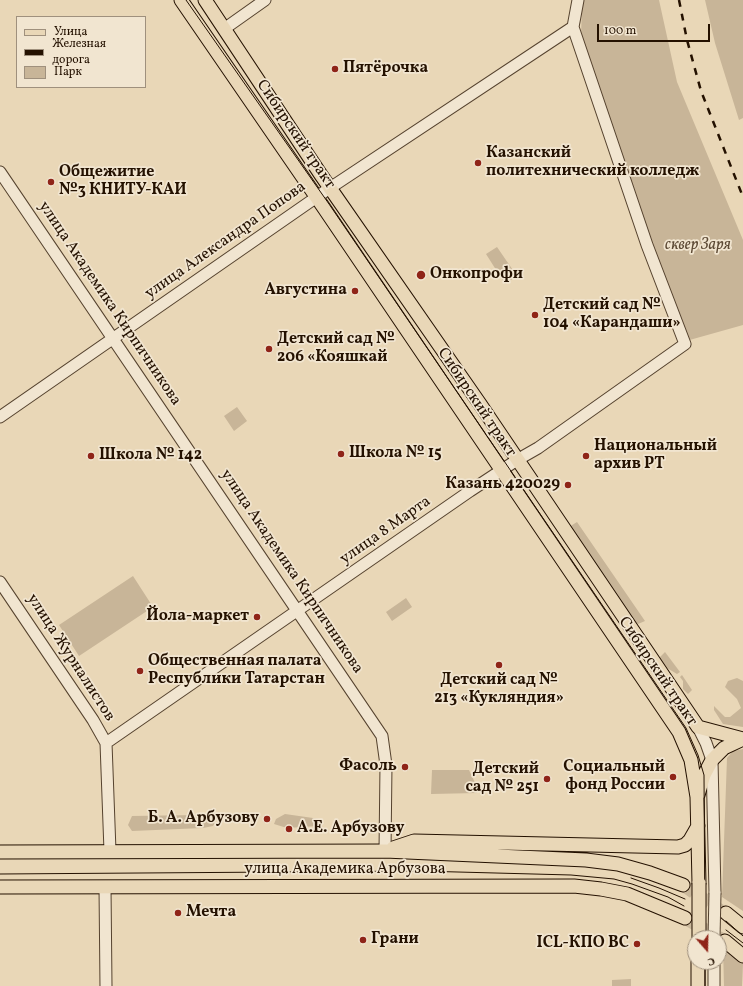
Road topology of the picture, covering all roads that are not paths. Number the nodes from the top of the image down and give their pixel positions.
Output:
1 (181, 0) edge
2 (204, 0) edge
3 (265, 0) edge
4 (578, 0) edge
5 (573, 27) junction
6 (224, 29) junction
7 (0, 172) edge
8 (330, 188) junction
9 (317, 197) junction
10 (115, 339) junction
11 (0, 417) edge
12 (517, 460) junction
13 (501, 471) junction
14 (0, 582) edge
15 (298, 611) junction
16 (698, 727) junction
17 (743, 739) edge
18 (106, 743) junction
19 (712, 760) junction
20 (697, 797) junction
21 (698, 826) junction
22 (110, 851) junction
23 (385, 851) junction
24 (0, 852) edge
25 (682, 885) tunnel mouth
26 (0, 887) edge
27 (105, 887) junction
28 (726, 914) tunnel mouth
29 (685, 918) tunnel mouth
30 (743, 927) edge
31 (699, 930) edge
32 (719, 930) edge
33 (727, 944) edge
34 (743, 956) edge
35 (698, 970) edge
36 (714, 970) edge
37 (106, 986) edge
38 (698, 986) edge
39 (714, 986) edge

1 - 9 main road, Сибирский тракт
2 - 6 main road, Сибирский тракт
3 - 6 street
4 - 5 street
5 - 8 street, улица Александра Попова
5 - 12 street, улица 8 Марта
6 - 8 main road, Сибирский тракт
7 - 10 street, улица Академика Кирпичникова
8 - 9 street, улица Александра Попова
8 - 12 main road, Сибирский тракт
9 - 10 street, улица Александра Попова
9 - 13 main road, Сибирский тракт
10 - 11 street, улица Александра Попова
10 - 15 street, улица Академика Кирпичникова
12 - 13 street, улица 8 Марта
12 - 16 main road, Сибирский тракт
13 - 15 street, улица 8 Марта
13 - 20 main road, Сибирский тракт
14 - 18 street, улица Журналистов
15 - 18 street, улица 8 Марта
15 - 23 street, улица Академика Кирпичникова
16 - 17 main road, Сибирский тракт
16 - 19 street, Сибирский тракт
17 - 19 main road
18 - 22 street, улица Журналистов
19 - 20 main road
19 - 32 street, Сибирский тракт, bridge
20 - 21 main road, Сибирский тракт
21 - 23 main road
21 - 31 main road, Сибирский тракт, bridge
22 - 23 main road, улица Академика Арбузова
22 - 24 main road, улица Академика Арбузова
23 - 25 main road, улица Академика Арбузова
26 - 27 main road, улица Академика Арбузова
27 - 29 main road, улица Академика Арбузова
27 - 37 street
28 - 30 main road
33 - 34 main road
35 - 38 main road
36 - 39 street

